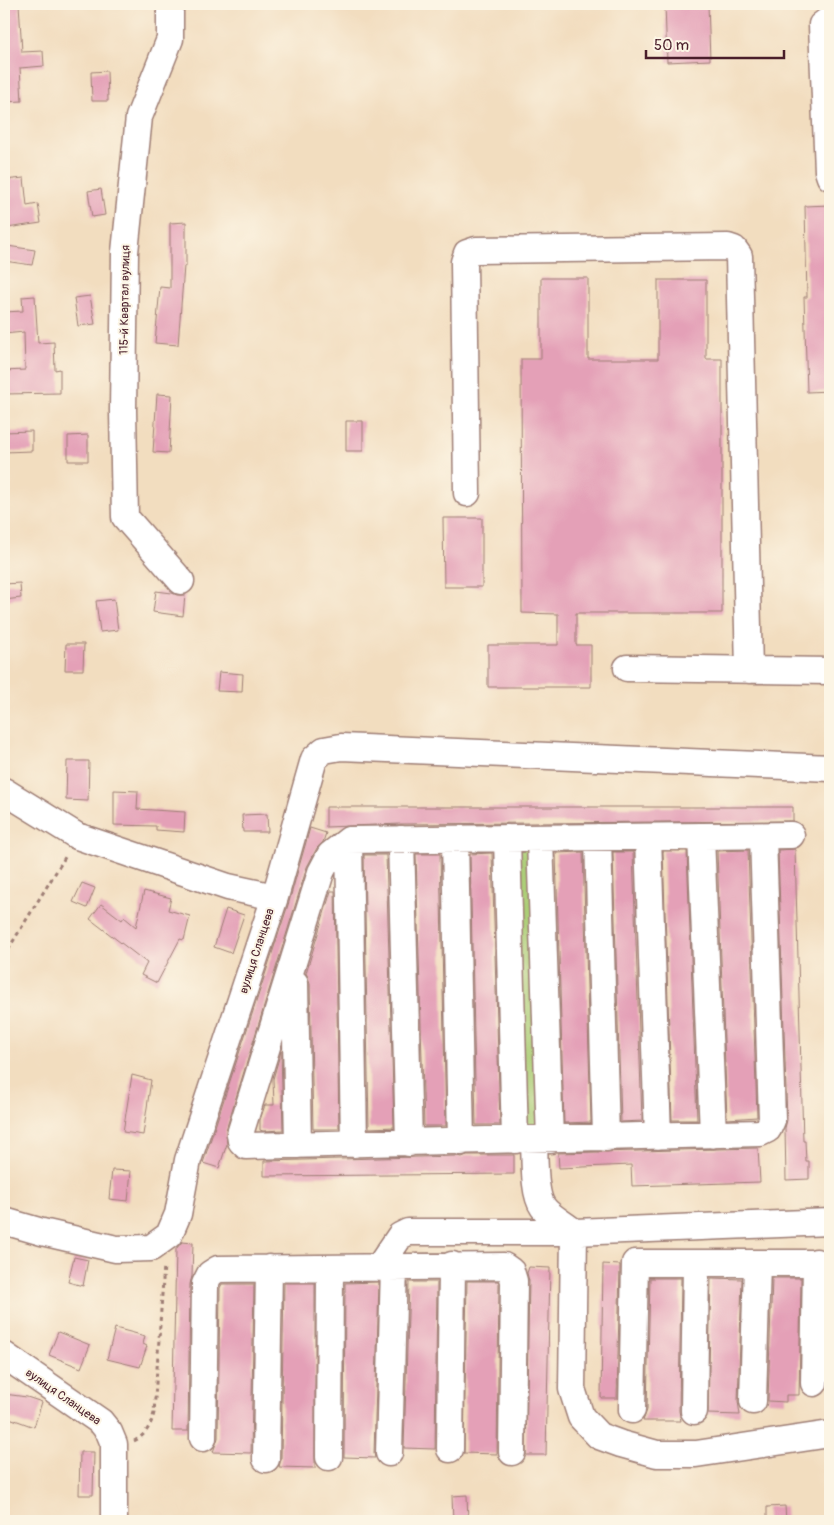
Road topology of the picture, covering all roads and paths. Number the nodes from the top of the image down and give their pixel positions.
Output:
1 (170, 4) edge
2 (830, 19) edge
3 (830, 177) edge
4 (467, 493) dead end
5 (181, 581) dead end
6 (627, 668) dead end
7 (749, 670) junction
8 (830, 671) edge
9 (830, 768) edge
10 (4, 791) edge
11 (791, 835) dead end
12 (77, 836) junction
13 (701, 836) junction
14 (764, 836) junction
15 (598, 837) junction
16 (648, 837) junction
17 (507, 838) junction
18 (540, 838) junction
19 (401, 839) junction
20 (455, 839) junction
21 (349, 840) junction
22 (275, 897) junction
23 (4, 956) edge
24 (295, 961) junction
25 (713, 1135) junction
26 (658, 1136) junction
27 (606, 1138) junction
28 (533, 1140) junction
29 (461, 1142) junction
30 (409, 1143) junction
31 (354, 1144) junction
32 (298, 1145) junction
33 (4, 1221) edge
34 (830, 1222) edge
35 (744, 1226) junction
36 (574, 1232) junction
37 (151, 1248) junction
38 (823, 1262) edge
39 (696, 1263) junction
40 (751, 1263) junction
41 (452, 1266) junction
42 (386, 1267) junction
43 (268, 1268) junction
44 (330, 1268) junction
45 (4, 1355) edge
46 (814, 1383) dead end
47 (753, 1401) dead end
48 (632, 1410) dead end
49 (694, 1411) dead end
50 (830, 1434) edge
51 (203, 1438) dead end
52 (125, 1442) junction
53 (450, 1449) dead end
54 (512, 1452) dead end
55 (389, 1453) dead end
56 (329, 1457) dead end
57 (266, 1460) dead end
58 (114, 1521) edge

1 - 5 street, 115-й Квартал вулиця
2 - 3 street
4 - 7 street
6 - 7 street
7 - 8 street
9 - 22 street
10 - 12 street, вулиця Сланцева
11 - 14 street
12 - 22 street, вулиця Сланцева
12 - 23 path
13 - 14 street
13 - 16 street
13 - 25 street
14 - 25 street
15 - 16 street
15 - 18 street
15 - 27 street
16 - 26 street
17 - 18 street
17 - 20 street
17 - 28 street
18 - 28 street
19 - 20 street
19 - 21 street
19 - 30 street
20 - 29 street
21 - 24 street
21 - 31 street
22 - 37 street, вулиця Сланцева
24 - 32 street
24 - 32 street
25 - 26 street
26 - 27 street
27 - 28 street
28 - 29 street
28 - 36 street
29 - 30 street
30 - 31 street
31 - 32 street
33 - 37 street
34 - 35 street
35 - 36 street
35 - 40 street
36 - 42 street
36 - 50 street
37 - 52 path
38 - 40 street
38 - 46 street
39 - 40 street
39 - 48 street
39 - 49 street
40 - 47 street
41 - 42 street
41 - 53 street
41 - 54 street
42 - 44 street
42 - 55 street
43 - 44 street
43 - 51 street
43 - 57 street
44 - 56 street
45 - 52 street, вулиця Сланцева
52 - 58 street

